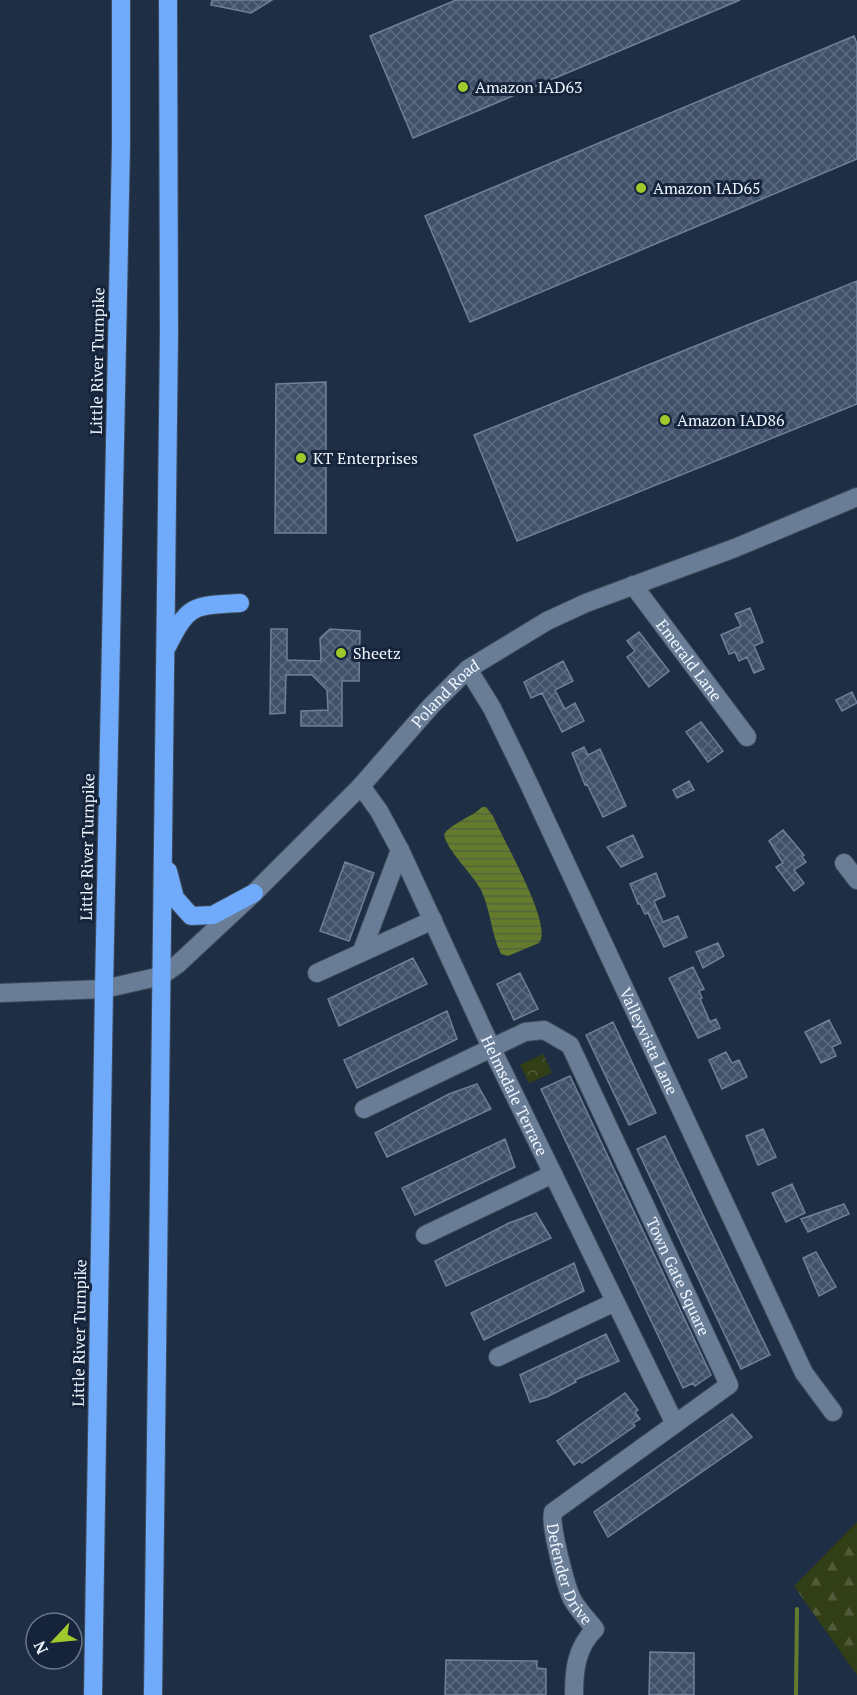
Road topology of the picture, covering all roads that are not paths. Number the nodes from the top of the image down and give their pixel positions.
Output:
1 (121, 0) edge
2 (168, 0) edge
3 (857, 497) edge
4 (633, 585) junction
5 (240, 603) dead end
6 (164, 651) junction
7 (468, 669) junction
8 (747, 737) dead end
9 (361, 786) junction
10 (162, 828) junction
11 (400, 850) junction
12 (844, 863) dead end
13 (857, 880) edge
14 (254, 893) junction
15 (432, 920) junction
16 (362, 951) junction
17 (317, 973) dead end
18 (161, 976) junction
19 (104, 989) junction
20 (0, 993) edge
21 (491, 1047) junction
22 (364, 1109) dead end
23 (553, 1174) junction
24 (425, 1235) dead end
25 (615, 1302) junction
26 (498, 1357) dead end
27 (833, 1412) dead end
28 (675, 1424) junction
29 (552, 1516) joint
30 (93, 1695) edge
31 (153, 1695) edge
32 (574, 1695) edge

1 - 19 highway, Little River Turnpike
2 - 6 highway
3 - 4 street, Poland Road
4 - 7 street, Poland Road
4 - 8 street, Emerald Lane
5 - 6 highway
6 - 10 highway
7 - 9 street, Poland Road
7 - 27 street, Valleyvista Lane
9 - 11 street, Helmsdale Terrace
9 - 14 street, Poland Road
10 - 14 highway
10 - 18 highway
11 - 15 street, Helmsdale Terrace
11 - 16 street
12 - 13 street
14 - 18 street, Poland Road
15 - 16 street
15 - 21 street, Helmsdale Terrace
16 - 17 street
18 - 19 street, Poland Road
18 - 31 highway
19 - 20 street, Poland Road
19 - 30 highway, Little River Turnpike
21 - 22 street
21 - 23 street, Helmsdale Terrace
21 - 28 street, Town Gate Square
23 - 24 street
23 - 25 street, Helmsdale Terrace
25 - 26 street
25 - 28 street, Helmsdale Terrace
28 - 29 street, Town Gate Square
29 - 32 street, Defender Drive

